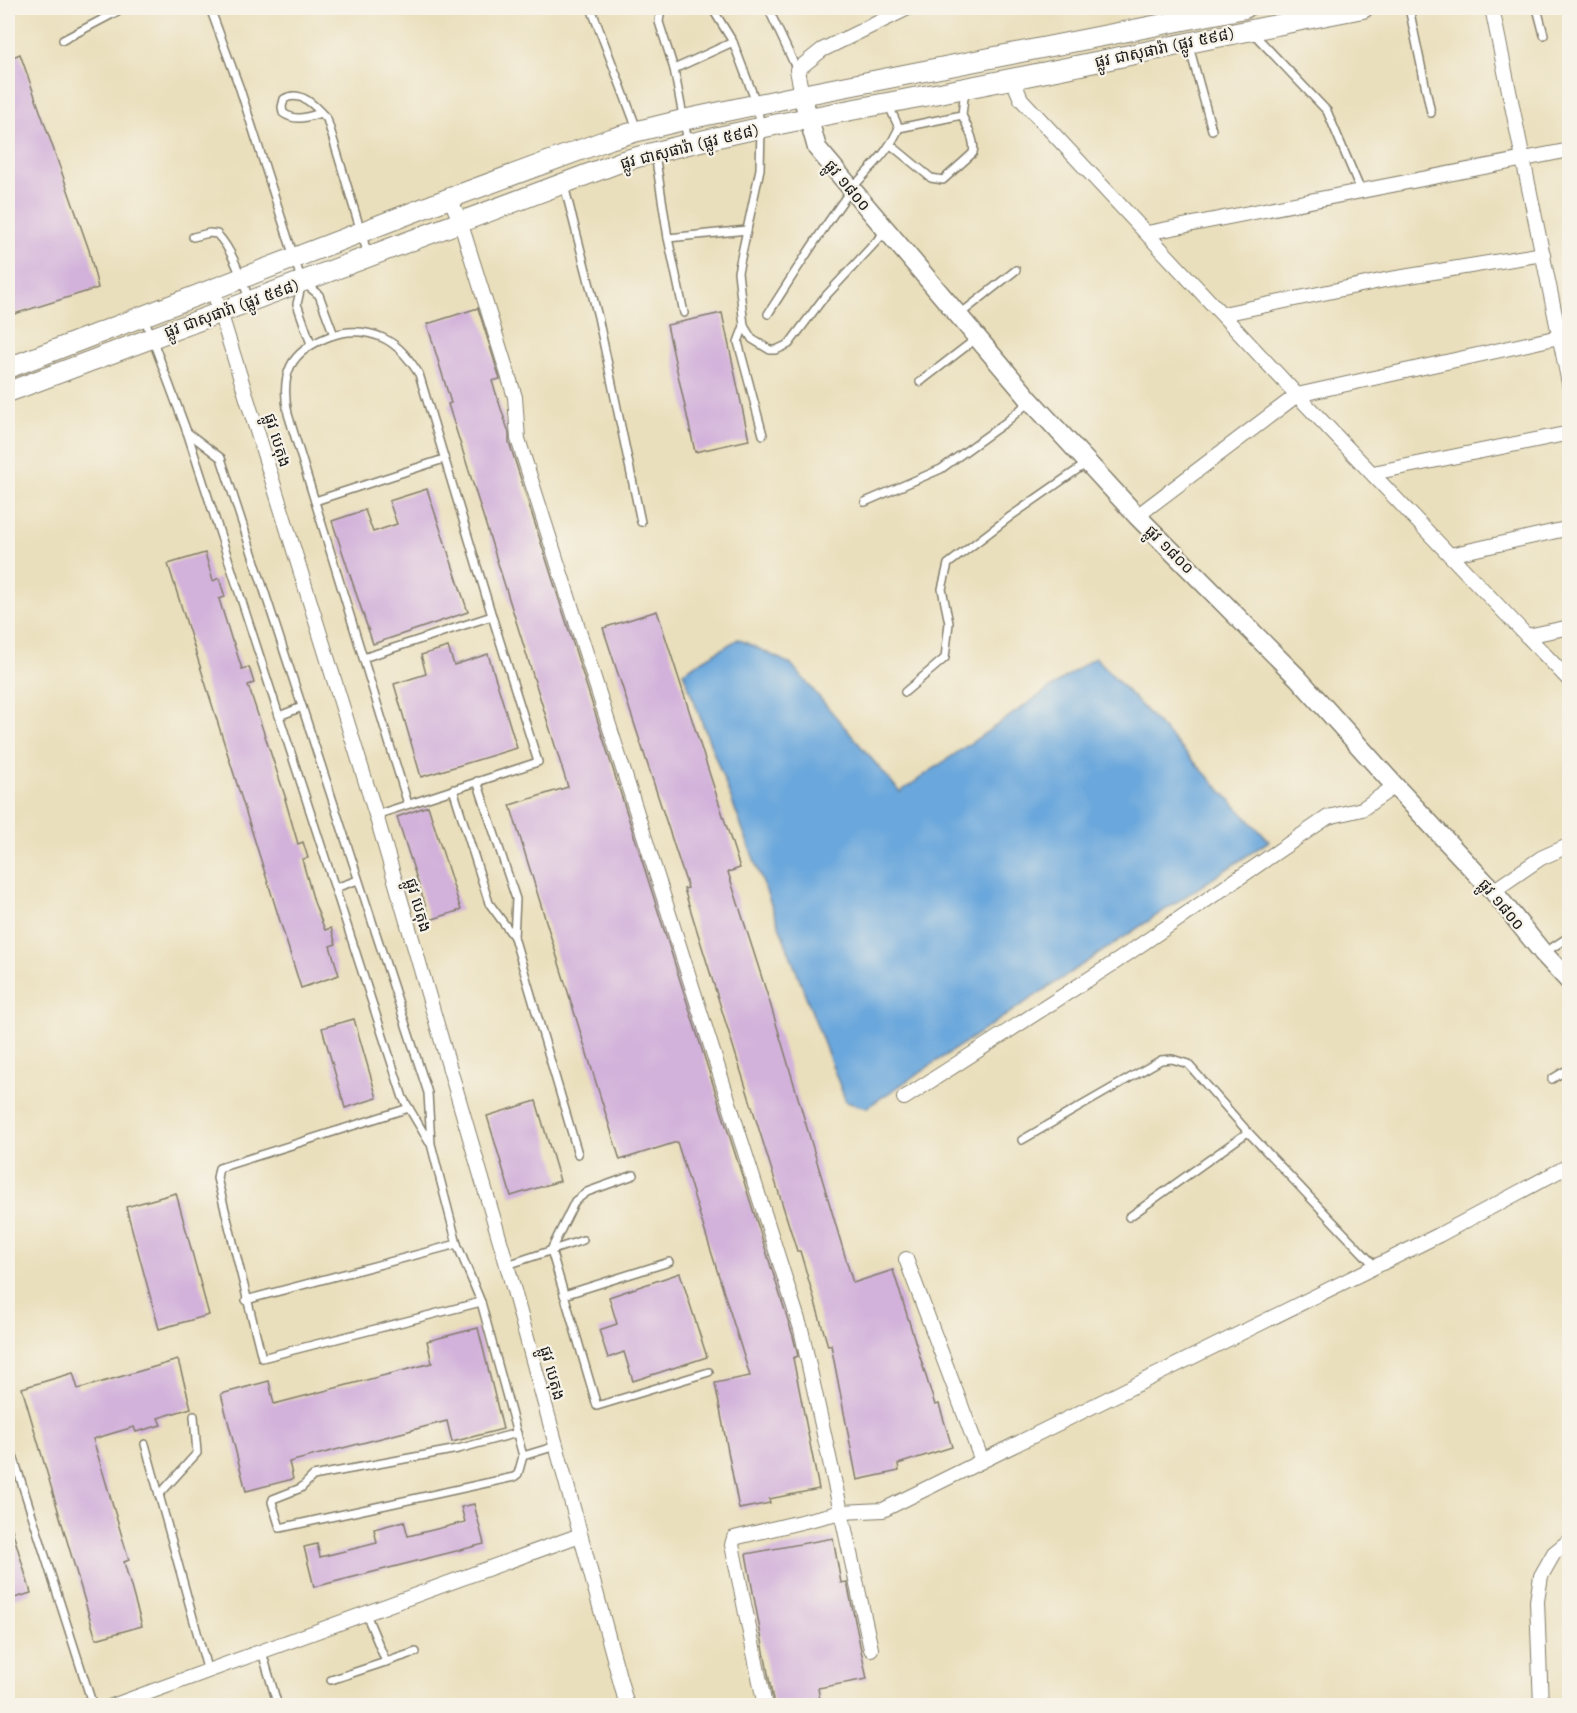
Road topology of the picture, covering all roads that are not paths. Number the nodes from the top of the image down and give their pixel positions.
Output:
1 (124, 8) edge
2 (210, 8) edge
3 (591, 8) edge
4 (661, 8) edge
5 (712, 8) edge
6 (768, 8) edge
7 (908, 8) edge
8 (1245, 8) edge
9 (1364, 8) edge
10 (1409, 8) edge
11 (1492, 8) edge
12 (1537, 8) edge
13 (1186, 13) edge
14 (1250, 30) junction
15 (1544, 35) dead end
16 (63, 40) dead end
17 (733, 42) junction
18 (1188, 43) junction
19 (674, 69) junction
20 (797, 70) junction
21 (1012, 78) junction
22 (965, 88) junction
23 (802, 95) junction
24 (888, 103) junction
25 (758, 105) junction
26 (321, 113) junction
27 (1431, 113) dead end
28 (962, 115) junction
29 (808, 117) junction
30 (683, 120) junction
31 (761, 128) junction
32 (899, 128) junction
33 (1212, 130) dead end
34 (638, 131) junction
35 (688, 142) junction
36 (891, 146) junction
37 (1569, 150) edge
38 (654, 152) junction
39 (1524, 160) junction
40 (564, 182) junction
41 (852, 190) junction
42 (1361, 191) junction
43 (450, 198) junction
44 (460, 221) junction
45 (747, 230) junction
46 (362, 231) junction
47 (887, 231) junction
48 (1147, 233) junction
49 (193, 237) dead end
50 (668, 238) junction
51 (1543, 254) junction
52 (368, 255) junction
53 (293, 257) junction
54 (1016, 270) dead end
55 (242, 278) junction
56 (302, 282) junction
57 (213, 289) junction
58 (250, 301) junction
59 (221, 312) junction
60 (684, 313) dead end
61 (768, 314) dead end
62 (1222, 314) junction
63 (144, 316) junction
64 (958, 316) junction
65 (1563, 319) edge
66 (744, 326) junction
67 (334, 335) junction
68 (151, 338) junction
69 (977, 338) junction
70 (1559, 338) junction
71 (311, 344) junction
72 (8, 368) edge
73 (920, 382) dead end
74 (1569, 388) edge
75 (8, 392) edge
76 (1298, 395) junction
77 (1030, 400) junction
78 (187, 432) junction
79 (1569, 433) edge
80 (763, 435) dead end
81 (444, 459) junction
82 (1087, 463) junction
83 (1373, 473) junction
84 (315, 501) junction
85 (865, 502) dead end
86 (1137, 516) junction
87 (641, 522) dead end
88 (1569, 528) edge
89 (1450, 555) junction
90 (492, 616) junction
91 (1569, 627) edge
92 (1527, 636) junction
93 (363, 658) junction
94 (1569, 681) edge
95 (904, 692) dead end
96 (302, 707) junction
97 (279, 716) junction
98 (477, 781) junction
99 (1395, 786) junction
100 (453, 789) junction
101 (408, 804) junction
102 (376, 815) junction
103 (1569, 845) edge
104 (358, 880) junction
105 (335, 888) junction
106 (1493, 891) junction
107 (1569, 936) edge
108 (514, 937) junction
109 (1543, 953) junction
110 (1567, 974) edge
111 (1569, 1068) edge
112 (1552, 1079) dead end
113 (904, 1098) dead end
114 (409, 1108) junction
115 (1248, 1132) junction
116 (1023, 1140) dead end
117 (430, 1144) junction
118 (578, 1154) dead end
119 (1569, 1165) edge
120 (634, 1175) dead end
121 (1129, 1217) dead end
122 (584, 1240) dead end
123 (457, 1244) junction
124 (551, 1250) junction
125 (906, 1259) dead end
126 (669, 1262) dead end
127 (507, 1265) junction
128 (1375, 1266) junction
129 (564, 1295) junction
130 (246, 1300) junction
131 (481, 1302) junction
132 (709, 1372) dead end
133 (194, 1416) dead end
134 (517, 1433) junction
135 (8, 1440) edge
136 (145, 1444) dead end
137 (556, 1446) junction
138 (523, 1456) junction
139 (982, 1461) junction
140 (159, 1495) junction
141 (842, 1512) junction
142 (580, 1535) junction
143 (1569, 1540) edge
144 (366, 1614) junction
145 (871, 1649) dead end
146 (262, 1652) junction
147 (416, 1652) dead end
148 (386, 1662) junction
149 (208, 1672) junction
150 (331, 1680) dead end
151 (121, 1704) edge
152 (93, 1706) edge
153 (278, 1706) edge
154 (627, 1706) edge
155 (765, 1706) edge
156 (1541, 1706) edge

1 - 16 lane
2 - 53 lane
3 - 34 lane
4 - 19 lane
5 - 17 lane
6 - 20 lane
7 - 20 street
8 - 13 main road, ផ្លូវ ជាសុផារ៉ា (ផ្លូវ ៥៩៨)
9 - 14 main road, ផ្លូវ ជាសុផារ៉ា (ផ្លូវ ៥៩៨)
10 - 27 lane
11 - 39 street
12 - 15 lane
13 - 23 main road, ផ្លូវ ជាសុផារ៉ា (ផ្លូវ ៥៩៨)
14 - 18 main road, ផ្លូវ ជាសុផារ៉ា (ផ្លូវ ៥៩៨)
14 - 42 lane
17 - 19 lane
17 - 25 lane
18 - 21 main road, ផ្លូវ ជាសុផារ៉ា (ផ្លូវ ៥៩៨)
18 - 33 lane
19 - 30 lane
20 - 23 street
21 - 22 main road, ផ្លូវ ជាសុផារ៉ា (ផ្លូវ ៥៩៨)
21 - 48 street
22 - 24 main road, ផ្លូវ ជាសុផារ៉ា (ផ្លូវ ៥៩៨)
22 - 28 lane
23 - 25 main road, ផ្លូវ ជាសុផារ៉ា (ផ្លូវ ៥៩៨)
23 - 29 street, ផ្លូវ ១៨០០
24 - 29 main road, ផ្លូវ ជាសុផារ៉ា (ផ្លូវ ៥៩៨)
24 - 32 lane
25 - 30 main road, ផ្លូវ ជាសុផារ៉ា (ផ្លូវ ៥៩៨)
25 - 31 lane
26 - 26 lane
26 - 46 lane
28 - 32 lane
28 - 36 lane
29 - 31 main road, ផ្លូវ ជាសុផារ៉ា (ផ្លូវ ៥៩៨)
29 - 41 street, ផ្លូវ ១៨០០
30 - 34 main road, ផ្លូវ ជាសុផារ៉ា (ផ្លូវ ៥៩៨)
30 - 35 lane
31 - 35 main road, ផ្លូវ ជាសុផារ៉ា (ផ្លូវ ៥៩៨)
31 - 45 lane
32 - 36 lane
34 - 43 main road, ផ្លូវ ជាសុផារ៉ា (ផ្លូវ ៥៩៨)
35 - 38 main road, ផ្លូវ ជាសុផារ៉ា (ផ្លូវ ៥៩៨)
36 - 41 lane
37 - 39 street
38 - 40 main road, ផ្លូវ ជាសុផារ៉ា (ផ្លូវ ៥៩៨)
38 - 50 lane
39 - 42 street
39 - 51 street
40 - 44 main road, ផ្លូវ ជាសុផារ៉ា (ផ្លូវ ៥៩៨)
40 - 87 lane
41 - 47 street, ផ្លូវ ១៨០០
41 - 61 lane
42 - 48 street
43 - 44 street
43 - 46 main road, ផ្លូវ ជាសុផារ៉ា (ផ្លូវ ៥៩៨)
44 - 52 main road, ផ្លូវ ជាសុផារ៉ា (ផ្លូវ ៥៩៨)
44 - 141 street
45 - 50 lane
45 - 66 lane
46 - 52 lane
46 - 53 main road, ផ្លូវ ជាសុផារ៉ា (ផ្លូវ ៥៩៨)
47 - 64 street, ផ្លូវ ១៨០០
47 - 66 lane
48 - 62 street
49 - 55 lane
50 - 60 lane
51 - 62 street
51 - 65 street
52 - 56 main road, ផ្លូវ ជាសុផារ៉ា (ផ្លូវ ៥៩៨)
53 - 55 main road, ផ្លូវ ជាសុផារ៉ា (ផ្លូវ ៥៩៨)
53 - 56 lane
54 - 64 lane
55 - 57 main road, ផ្លូវ ជាសុផារ៉ា (ផ្លូវ ៥៩៨)
55 - 58 lane
56 - 58 main road, ផ្លូវ ជាសុផារ៉ា (ផ្លូវ ៥៩៨)
56 - 67 lane
56 - 71 lane
57 - 59 street, ផ្លូវ បេតុង
57 - 63 main road, ផ្លូវ ជាសុផារ៉ា (ផ្លូវ ៥៩៨)
58 - 59 main road, ផ្លូវ ជាសុផារ៉ា (ផ្លូវ ៥៩៨)
59 - 68 main road, ផ្លូវ ជាសុផារ៉ា (ផ្លូវ ៥៩៨)
59 - 102 street, ផ្លូវ បេតុង
62 - 76 street
63 - 68 lane
63 - 72 main road, ផ្លូវ ជាសុផារ៉ា (ផ្លូវ ៥៩៨)
64 - 69 street, ផ្លូវ ១៨០០
65 - 70 street
66 - 80 lane
67 - 71 lane
67 - 81 lane
68 - 75 main road, ផ្លូវ ជាសុផារ៉ា (ផ្លូវ ៥៩៨)
68 - 78 lane
69 - 73 lane
69 - 77 street, ផ្លូវ ១៨០០
70 - 74 street
70 - 76 street
71 - 84 lane
76 - 83 street
76 - 86 street
77 - 82 street, ផ្លូវ ១៨០០
77 - 85 lane
78 - 96 lane
78 - 97 lane
79 - 83 street
81 - 84 lane
81 - 90 lane
82 - 86 street, ផ្លូវ ១៨០០
82 - 95 lane
83 - 89 street
84 - 93 lane
86 - 99 street, ផ្លូវ ១៨០០
88 - 89 street
89 - 92 street
90 - 93 lane
90 - 98 lane
91 - 92 street
92 - 94 street
93 - 101 lane
96 - 97 lane
96 - 104 lane
97 - 105 lane
98 - 100 lane
98 - 108 lane
99 - 106 street, ផ្លូវ ១៨០០
99 - 113 street
100 - 101 lane
100 - 108 lane
101 - 102 lane
102 - 127 street, ផ្លូវ បេតុង
103 - 106 street
104 - 105 lane
104 - 117 lane
105 - 114 lane
106 - 109 street, ផ្លូវ ១៨០០
107 - 109 lane
108 - 118 lane
109 - 110 street, ផ្លូវ ១៨០០
111 - 112 lane
114 - 117 lane
114 - 130 lane
115 - 116 lane
115 - 121 lane
115 - 128 lane
117 - 123 lane
119 - 128 street
120 - 124 lane
122 - 124 lane
123 - 130 lane
123 - 131 lane
124 - 127 lane
124 - 129 lane
125 - 139 street
126 - 129 lane
127 - 137 street, ផ្លូវ បេតុង
128 - 139 street
129 - 132 lane
130 - 131 lane
131 - 134 lane
133 - 140 lane
134 - 138 lane
134 - 138 lane
135 - 152 lane
136 - 140 lane
137 - 138 lane
137 - 142 street, ផ្លូវ បេតុង
139 - 141 street
140 - 149 lane
141 - 145 street
141 - 155 street
142 - 144 street
142 - 154 street, ផ្លូវ បេតុង
143 - 156 street
144 - 146 street
144 - 148 lane
146 - 149 street
146 - 153 lane
147 - 148 lane
148 - 150 lane
149 - 151 street

